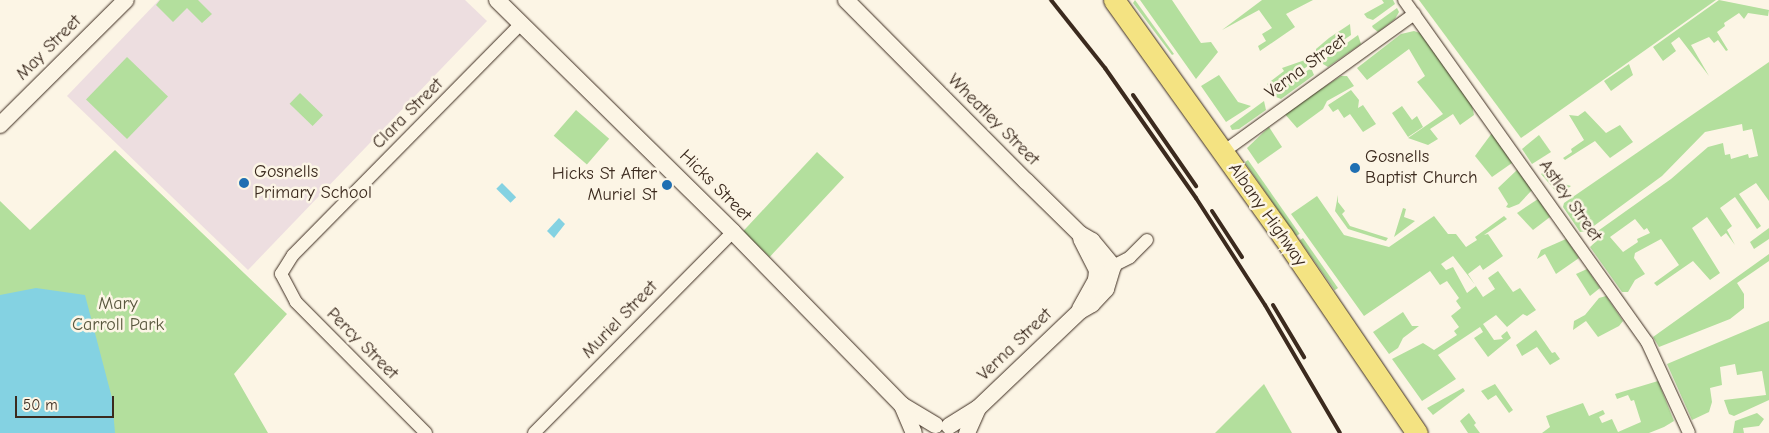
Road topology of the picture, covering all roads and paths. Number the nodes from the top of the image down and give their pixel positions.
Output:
1 (126, 0) edge
2 (497, 0) edge
3 (846, 0) edge
4 (1114, 0) edge
5 (1404, 0) edge
6 (1414, 14) junction
7 (521, 24) junction
8 (1, 121) edge
9 (1223, 152) junction
10 (733, 232) junction
11 (1080, 234) junction
12 (1147, 240) dead end
13 (1113, 266) junction
14 (1097, 273) junction
15 (281, 274) joint
16 (1080, 311) junction
17 (902, 405) junction
18 (978, 408) junction
19 (942, 429) edge
20 (426, 433) edge
21 (534, 433) edge
22 (914, 433) edge
23 (967, 433) edge
24 (1417, 433) edge
25 (1689, 433) edge

1 - 8 street, May Street
2 - 7 street, Hicks Street
3 - 11 street, Wheatley Street
4 - 9 highway, Albany Highway
5 - 6 street, Astley Street
6 - 9 street, Verna Street
6 - 25 street, Astley Street
7 - 10 street, Hicks Street
7 - 15 street, Clara Street
9 - 24 highway, Albany Highway
10 - 17 street, Hicks Street
10 - 21 street, Muriel Street
11 - 13 street, Wheatley Street
11 - 14 street
12 - 13 street
13 - 14 street
13 - 16 street, Verna Street
14 - 16 street, Verna Street
15 - 20 street, Percy Street
16 - 18 street, Verna Street
17 - 19 street, Hicks Street
17 - 22 street, Hicks Street
18 - 19 street, Verna Street
18 - 23 street, Verna Street

